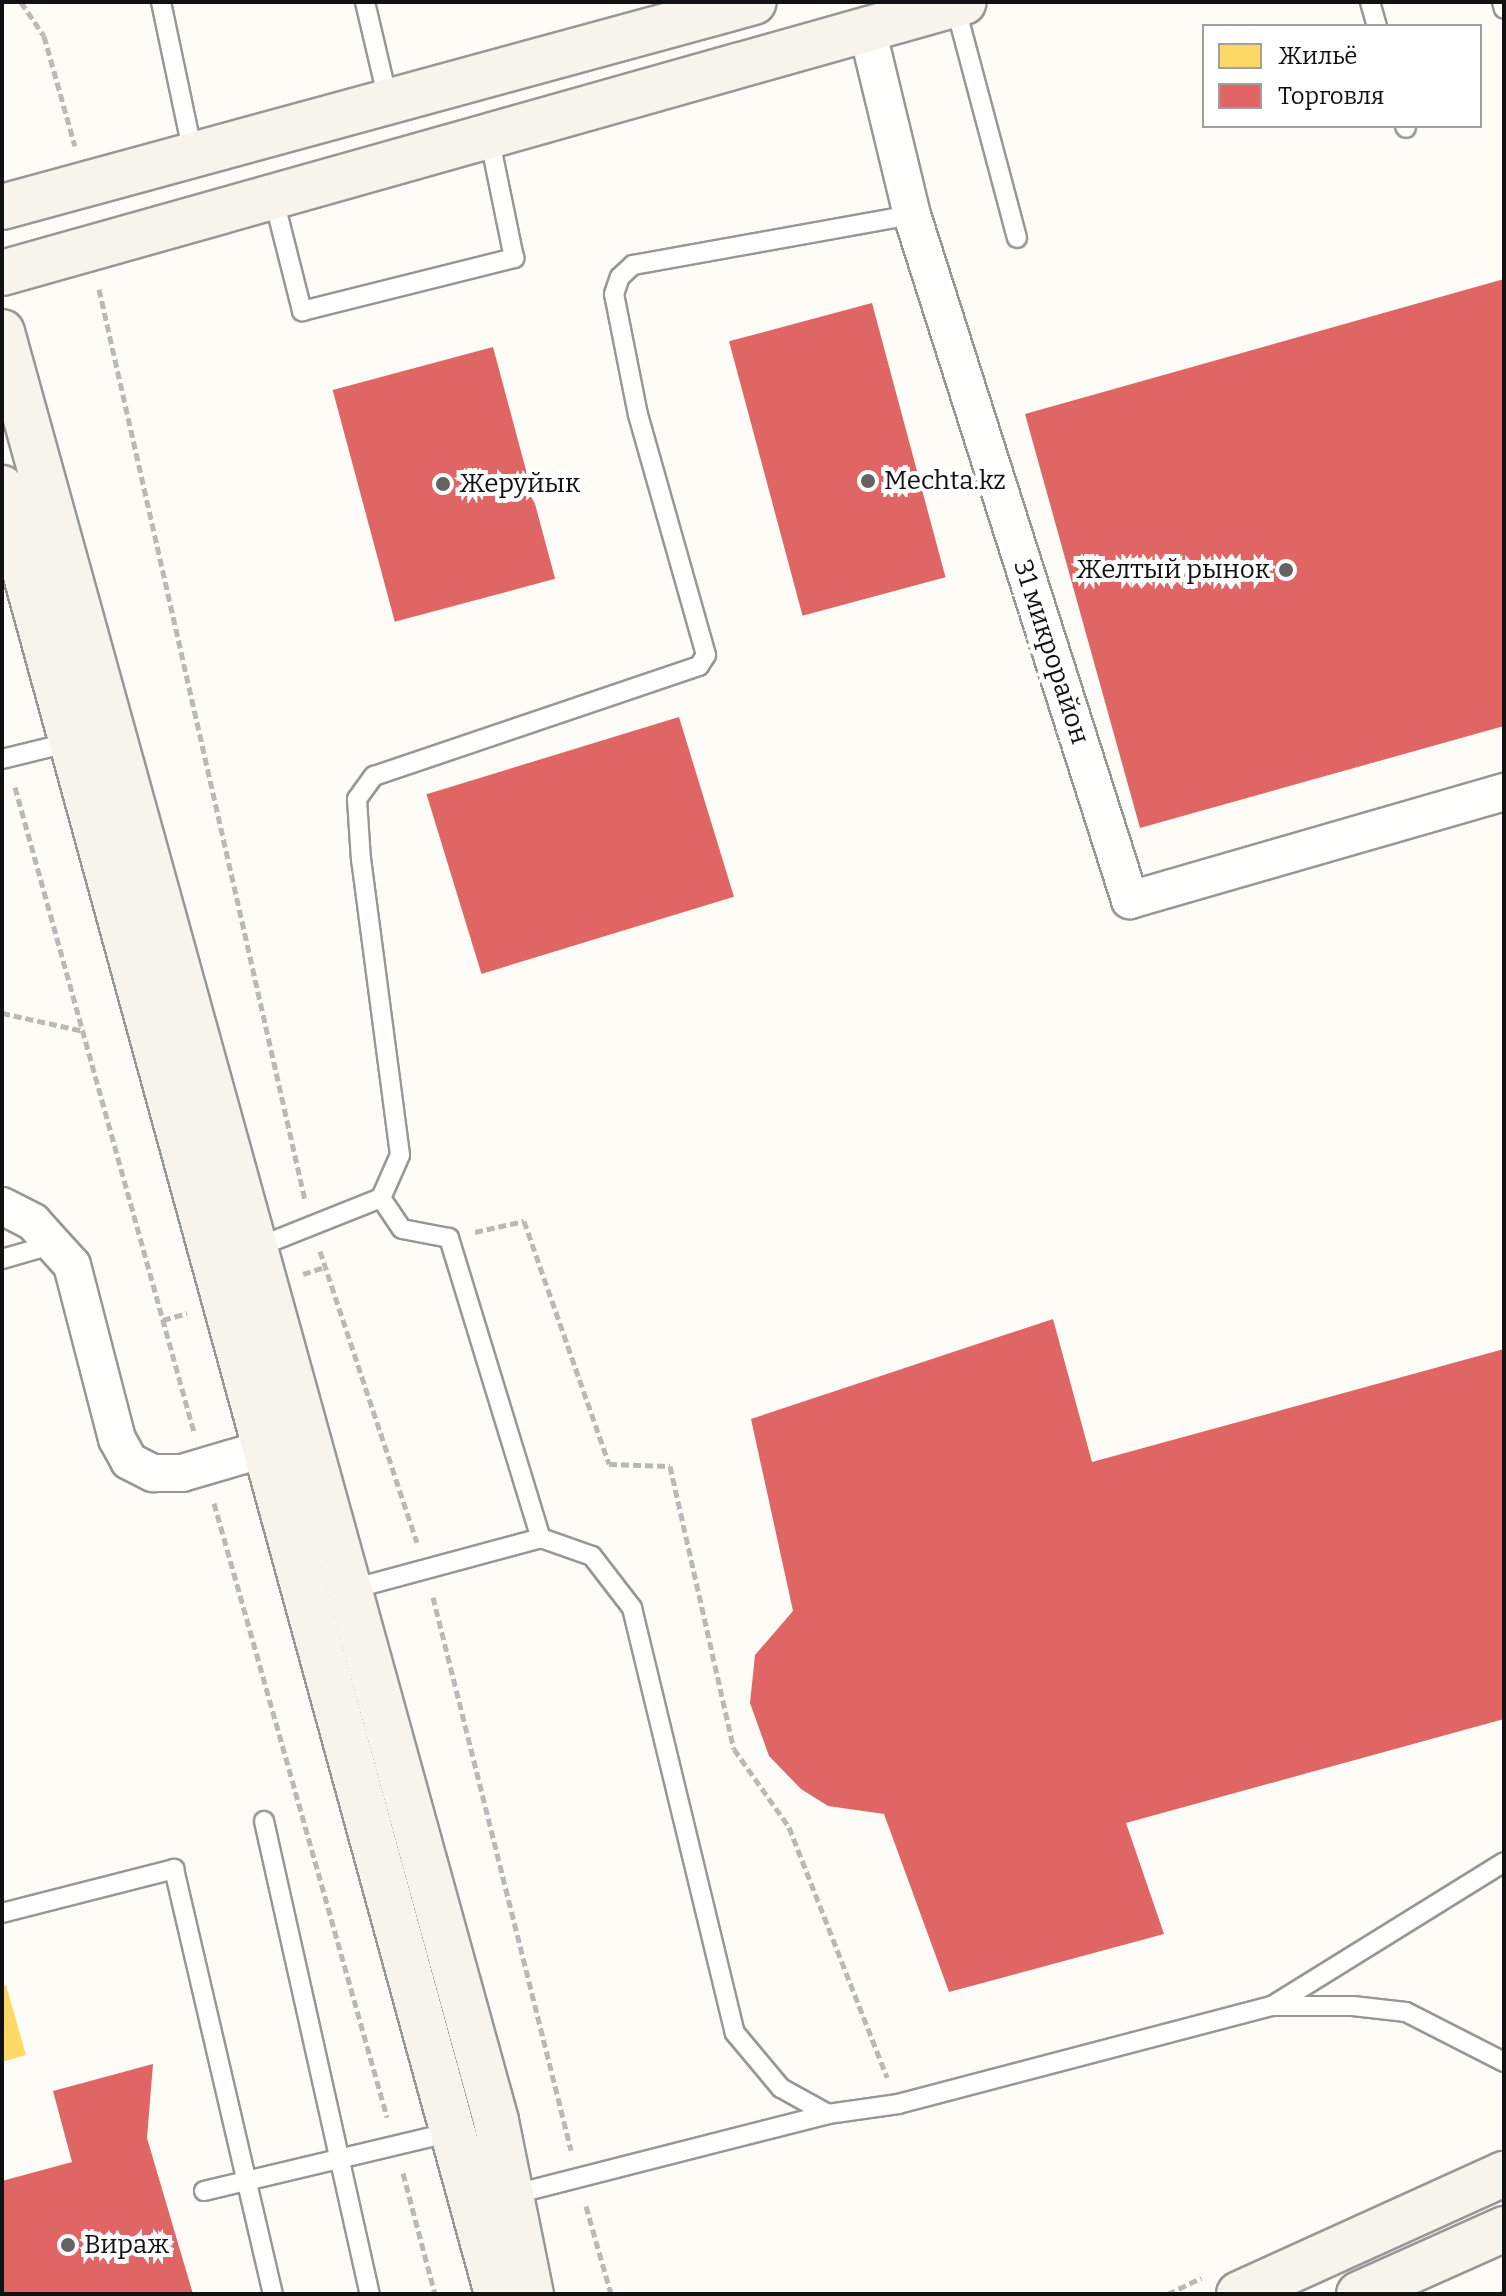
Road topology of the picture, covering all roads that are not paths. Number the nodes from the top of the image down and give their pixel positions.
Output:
1 (161, 2) edge
2 (365, 2) edge
3 (754, 2) edge
4 (1370, 2) edge
5 (1502, 2) edge
6 (959, 3) edge
7 (1504, 9) edge
8 (864, 15) edge
9 (1376, 24) edge
10 (389, 104) junction
11 (489, 135) junction
12 (194, 157) junction
13 (273, 196) junction
14 (2, 207) edge
15 (912, 215) junction
16 (1017, 238) dead end
17 (2, 273) edge
18 (2, 332) edge
19 (2, 488) edge
20 (72, 742) junction
21 (4, 758) edge
22 (1504, 792) edge
23 (381, 1198) junction
24 (2, 1206) edge
25 (57, 1243) junction
26 (258, 1247) junction
27 (2, 1259) edge
28 (267, 1448) junction
29 (541, 1538) junction
30 (352, 1589) junction
31 (264, 1821) dead end
32 (1504, 1862) edge
33 (2, 1913) edge
34 (1271, 2006) junction
35 (1504, 2062) edge
36 (828, 2114) junction
37 (455, 2132) junction
38 (342, 2158) junction
39 (1504, 2174) edge
40 (247, 2181) junction
41 (204, 2191) dead end
42 (511, 2195) junction
43 (1504, 2229) edge
44 (273, 2294) edge
45 (370, 2294) edge
46 (497, 2294) edge
47 (531, 2294) edge
48 (1239, 2294) edge
49 (1359, 2294) edge

1 - 12 lane
2 - 10 lane
3 - 10 main road
4 - 9 lane
5 - 7 lane
6 - 8 main road
6 - 16 lane
8 - 11 main road
8 - 15 street, 31 микрорайон
10 - 12 main road
11 - 13 main road
11 - 13 lane
12 - 14 main road
13 - 17 main road
15 - 22 street, 31 микрорайон
15 - 23 lane
18 - 26 main road
19 - 20 main road
20 - 21 lane
20 - 28 main road
23 - 26 lane
23 - 29 lane
24 - 25 street
25 - 27 lane
25 - 28 street
26 - 30 main road
28 - 37 main road
29 - 30 lane
29 - 36 lane
30 - 42 main road
31 - 38 lane
32 - 34 lane
33 - 40 lane
34 - 35 lane
34 - 36 lane
36 - 42 lane
37 - 38 lane
37 - 46 main road
38 - 40 lane
38 - 45 lane
39 - 48 main road
40 - 41 lane
40 - 44 lane
42 - 47 main road
43 - 49 main road

